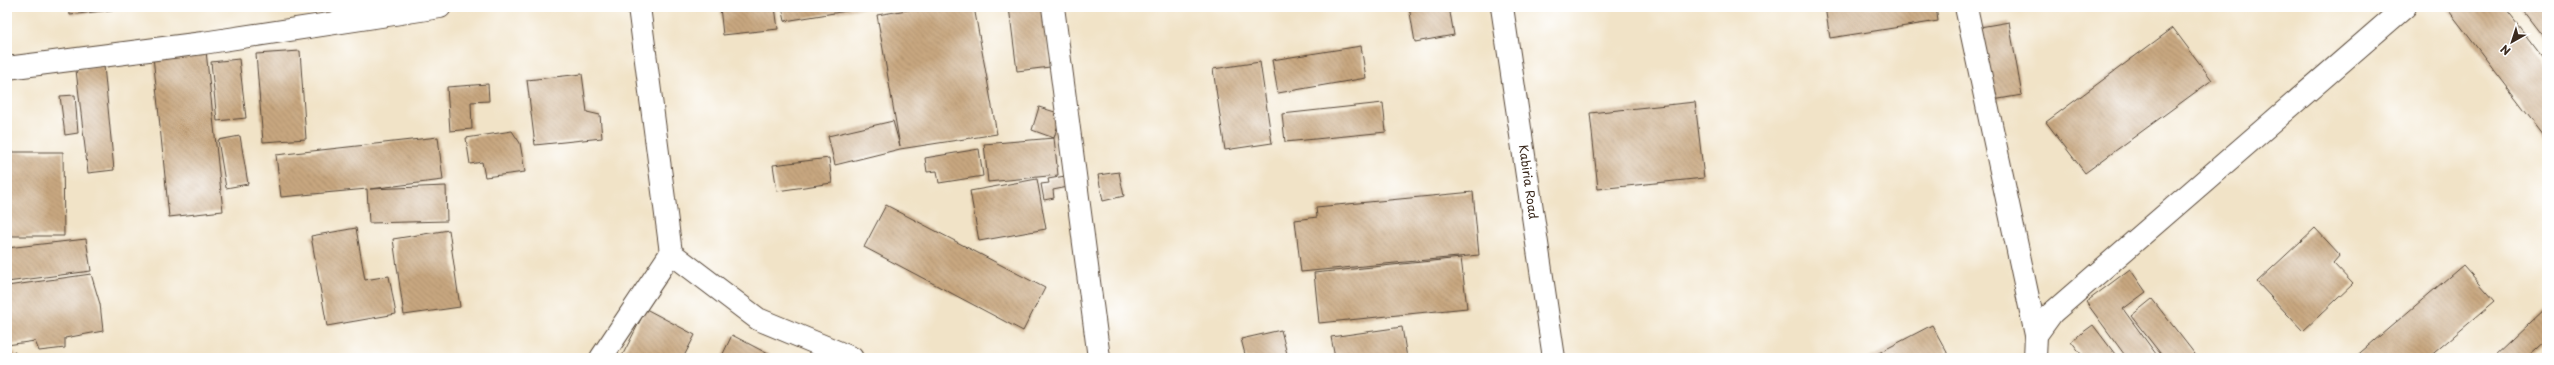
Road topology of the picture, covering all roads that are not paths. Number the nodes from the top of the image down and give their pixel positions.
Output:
1 (440, 7) edge
2 (639, 7) edge
3 (1053, 7) edge
4 (1502, 7) edge
5 (1966, 7) edge
6 (2405, 7) edge
7 (7, 68) edge
8 (671, 253) junction
9 (2036, 335) junction
10 (601, 358) edge
11 (852, 358) edge
12 (1099, 358) edge
13 (1554, 358) edge
14 (2035, 358) edge

1 - 7 street
2 - 8 street
3 - 12 street
4 - 13 street, Kabiria Road
5 - 9 street
6 - 9 street
8 - 10 street
8 - 11 street
9 - 14 street

